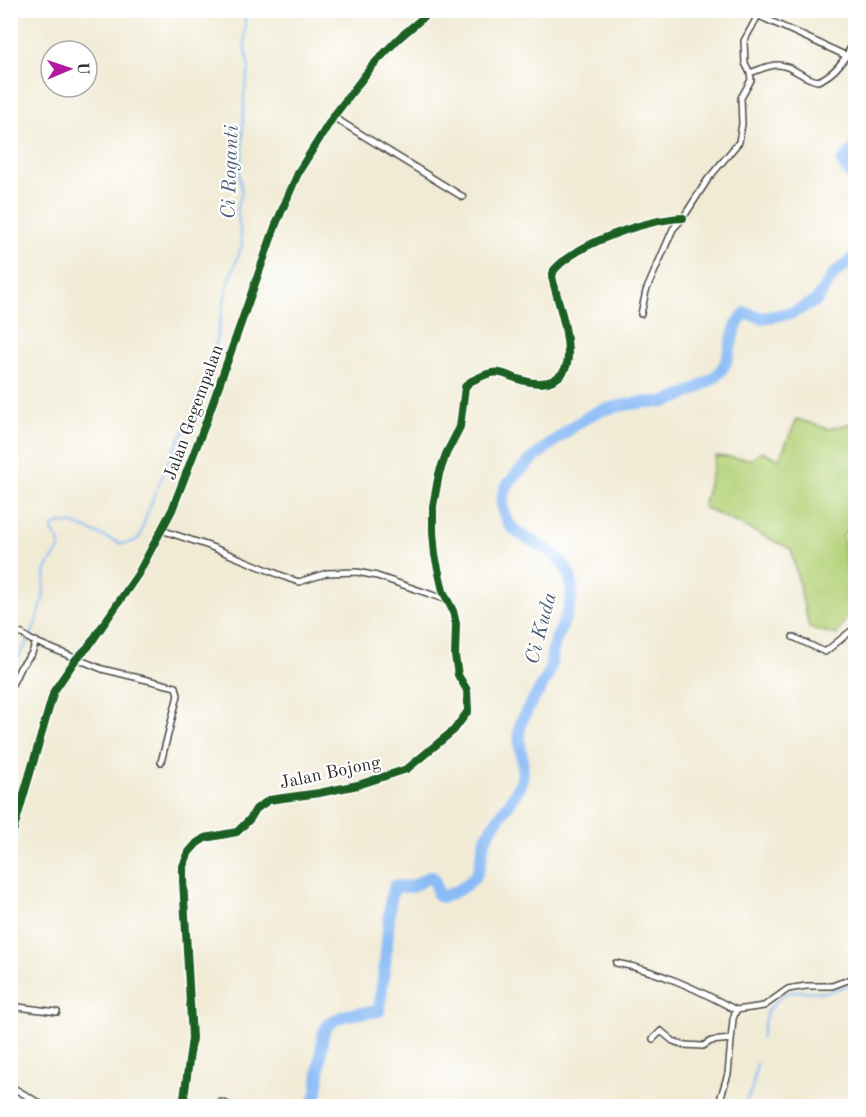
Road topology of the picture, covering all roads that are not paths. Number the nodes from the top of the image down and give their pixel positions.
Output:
1 (432, 10) edge
2 (746, 10) edge
3 (760, 14) edge
4 (855, 35) edge
5 (847, 56) junction
6 (750, 73) junction
7 (333, 117) junction
8 (463, 197) dead end
9 (683, 218) junction
10 (641, 314) dead end
11 (161, 530) junction
12 (447, 600) junction
13 (855, 627) edge
14 (10, 631) edge
15 (793, 638) dead end
16 (33, 640) junction
17 (76, 659) junction
18 (10, 689) edge
19 (161, 762) dead end
20 (10, 789) edge
21 (24, 794) junction
22 (10, 842) edge
23 (616, 963) dead end
24 (855, 977) edge
25 (10, 1006) edge
26 (736, 1010) junction
27 (57, 1012) dead end
28 (731, 1039) junction
29 (653, 1040) dead end
30 (10, 1086) edge
31 (230, 1105) edge
32 (44, 1107) edge
33 (183, 1107) edge
34 (213, 1107) edge
35 (718, 1107) edge

1 - 7 street, Jalan Gegempalan
2 - 3 street
3 - 5 street
3 - 6 street
4 - 5 street
5 - 6 street
6 - 9 street
7 - 8 street
7 - 11 street, Jalan Gegempalan
9 - 10 street
9 - 12 street, Jalan Bojong
11 - 12 street
11 - 17 street, Jalan Gegempalan
12 - 33 street, Jalan Bojong
13 - 15 street
14 - 16 street
16 - 17 street
16 - 18 street
17 - 19 street
17 - 21 street, Jalan Gegempalan
20 - 21 street
21 - 22 street, Jalan Gegempalan
23 - 26 street
24 - 26 street
25 - 27 street
26 - 28 street
28 - 29 street
28 - 35 street
30 - 32 street
31 - 34 street

